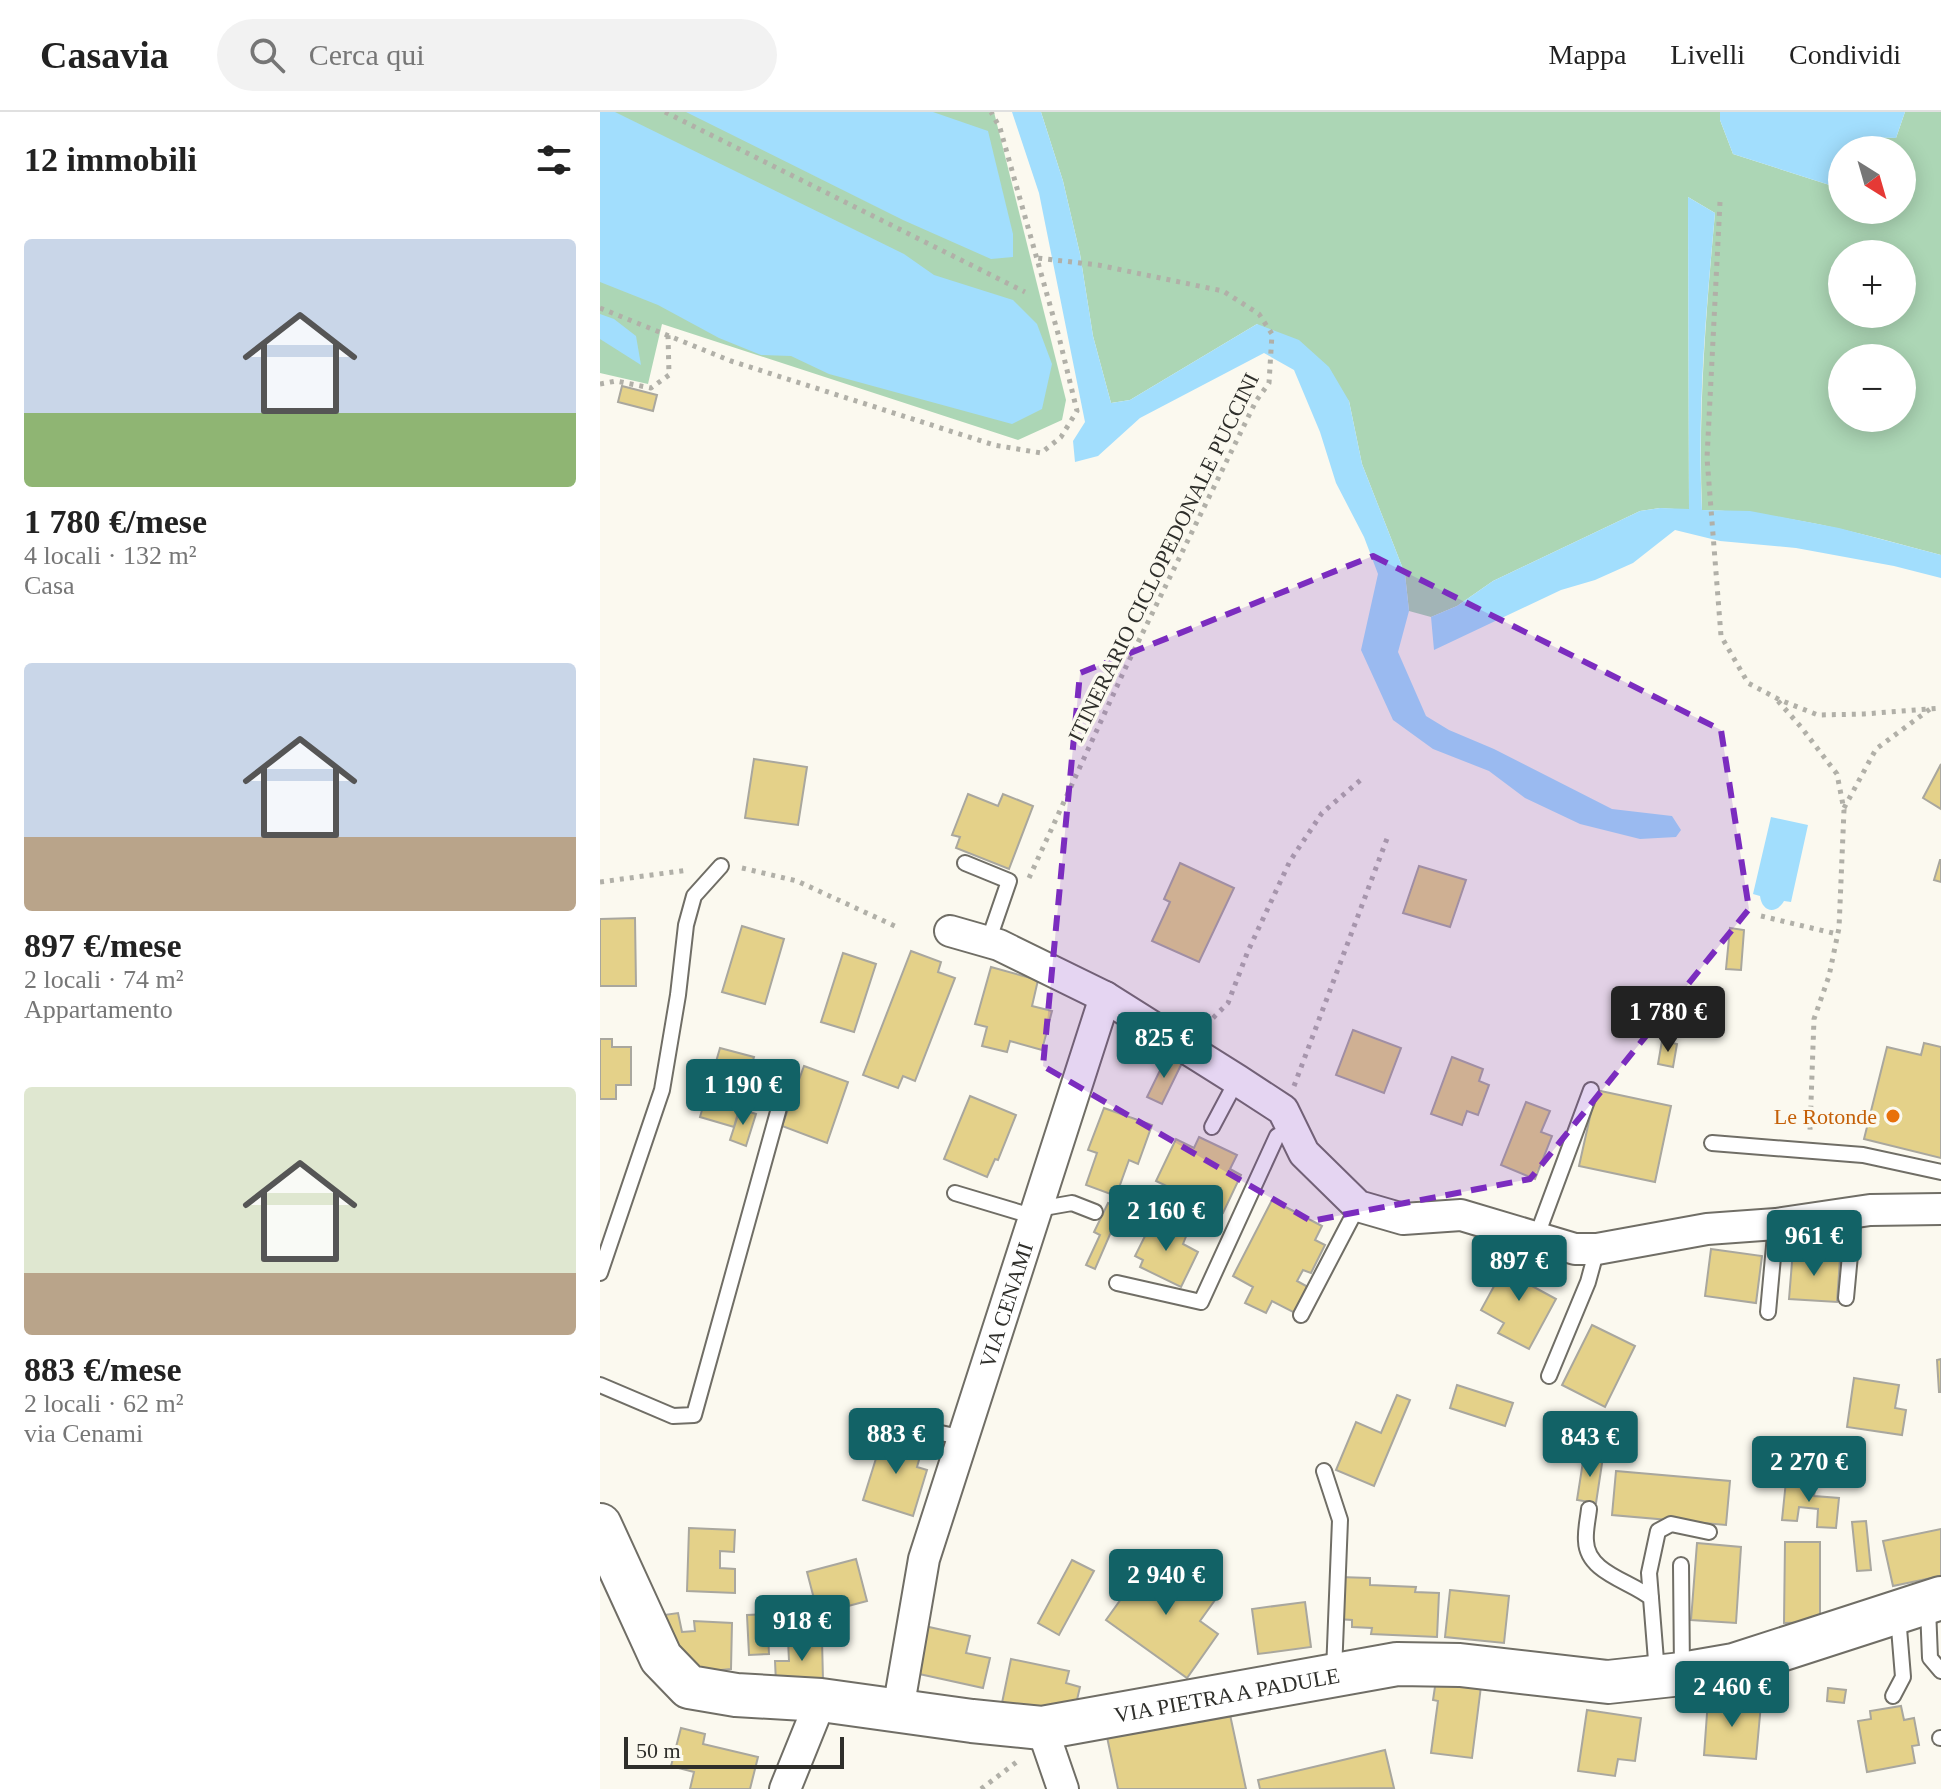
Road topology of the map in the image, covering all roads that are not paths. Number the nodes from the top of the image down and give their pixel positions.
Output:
1 (965, 863) dead end
2 (721, 866) road end
3 (950, 931) dead end
4 (988, 942) junction
5 (1105, 997) junction
6 (789, 1072) dead end
7 (1237, 1080) junction
8 (1591, 1090) dead end
9 (1287, 1119) junction
10 (1212, 1127) dead end
11 (1712, 1143) dead end
12 (1941, 1172) edge
13 (955, 1193) dead end
14 (1358, 1206) junction
15 (1941, 1209) edge
16 (1095, 1212) dead end
17 (1854, 1212) junction
18 (1036, 1213) junction
19 (1776, 1224) junction
20 (1536, 1238) junction
21 (1597, 1249) junction
22 (600, 1273) edge
23 (1117, 1283) dead end
24 (1846, 1298) dead end
25 (1768, 1312) dead end
26 (1301, 1315) dead end
27 (1549, 1376) dead end
28 (600, 1385) edge
29 (894, 1423) dead end
30 (964, 1438) junction
31 (1324, 1471) dead end
32 (1589, 1509) dead end
33 (600, 1525) edge
34 (1709, 1532) dead end
35 (1681, 1565) dead end
36 (1651, 1598) junction
37 (1922, 1605) edge
38 (1941, 1671) edge
39 (1334, 1673) junction
40 (1670, 1675) junction
41 (1893, 1696) dead end
42 (821, 1700) junction
43 (898, 1710) junction
44 (1042, 1728) junction
45 (785, 1789) edge
46 (1063, 1789) edge

1 - 4 lane
2 - 22 lane
3 - 4 street
4 - 5 street
5 - 7 street
5 - 18 street, VIA CENAMI
6 - 28 lane
7 - 9 street
7 - 10 lane
8 - 20 lane
9 - 14 street
9 - 23 lane
11 - 12 lane
13 - 18 lane
14 - 20 street
14 - 26 lane
15 - 17 street
16 - 18 lane
17 - 19 street
17 - 24 lane
18 - 30 street, VIA CENAMI
19 - 21 street
19 - 25 lane
20 - 21 street
21 - 27 lane
29 - 30 lane
30 - 43 street, VIA CENAMI
31 - 39 lane
32 - 36 lane
33 - 42 street, VIA PIETRA A PADULE
34 - 36 lane
35 - 40 lane
36 - 40 lane
37 - 38 lane
37 - 40 street, VIA PIETRA A PADULE
37 - 41 lane
39 - 40 street, VIA PIETRA A PADULE
39 - 44 street, VIA PIETRA A PADULE
42 - 43 street, VIA PIETRA A PADULE
42 - 45 street
43 - 44 street, VIA PIETRA A PADULE
44 - 46 street

